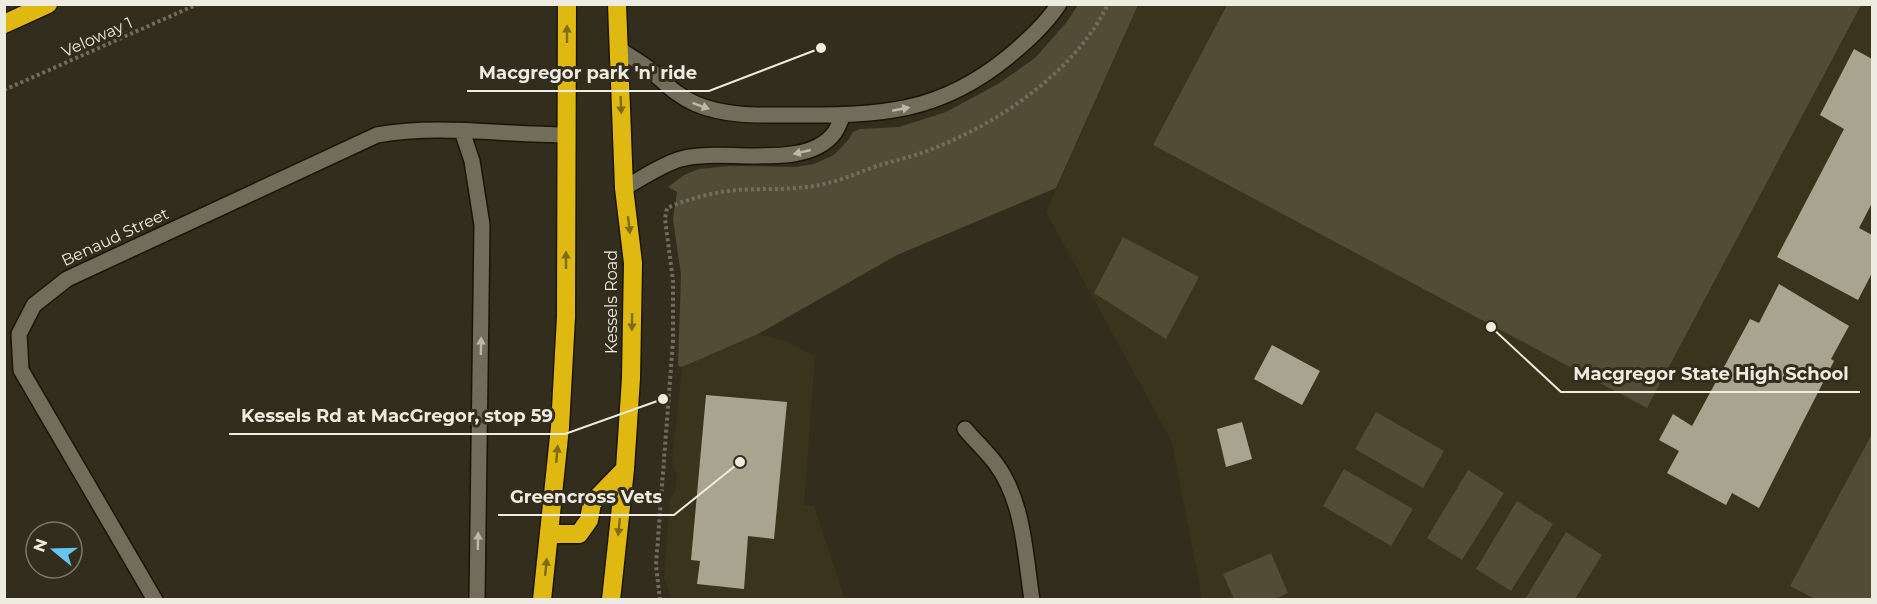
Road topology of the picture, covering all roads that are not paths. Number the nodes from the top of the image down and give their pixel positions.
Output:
1 (48, 4) edge
2 (567, 4) edge
3 (617, 4) edge
4 (1059, 4) edge
5 (4, 24) edge
6 (619, 49) junction
7 (843, 115) junction
8 (462, 131) junction
9 (566, 135) junction
10 (624, 188) junction
11 (964, 429) dead end
12 (625, 469) junction
13 (550, 534) junction
14 (155, 600) edge
15 (477, 600) edge
16 (542, 600) edge
17 (611, 600) edge
18 (1032, 600) edge

1 - 5 highway
9 -> 2 highway
3 - 6 highway, Kessels Road
7 -> 4 street
6 -> 7 street
6 -> 10 highway, Kessels Road
7 -> 10 street
8 - 9 street, Benaud Street
8 - 14 street, Benaud Street
15 -> 8 street
13 -> 9 highway
10 -> 12 highway, Kessels Road
11 - 18 street
12 - 13 highway
12 -> 17 highway, Kessels Road
16 -> 13 highway

